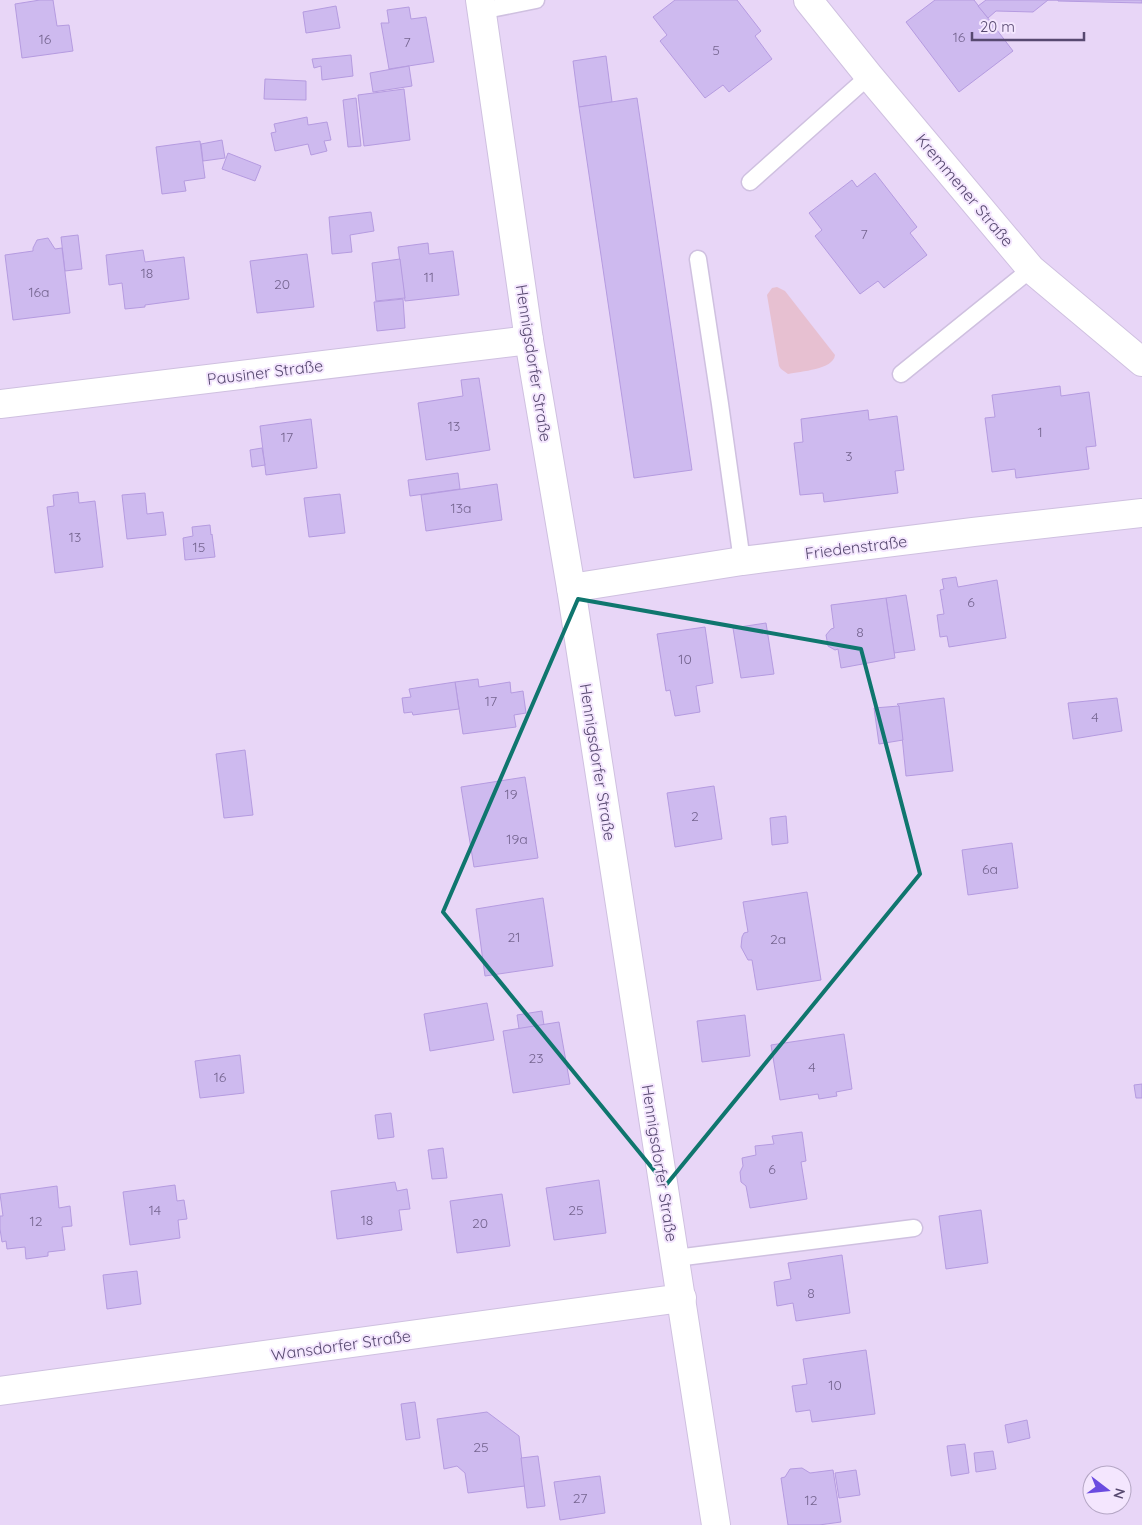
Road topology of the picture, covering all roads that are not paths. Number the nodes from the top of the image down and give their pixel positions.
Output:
1 (536, 0) edge
2 (808, 0) edge
3 (481, 5) edge
4 (869, 76) junction
5 (750, 182) dead end
6 (698, 259) dead end
7 (1031, 269) junction
8 (529, 340) junction
9 (1142, 362) edge
10 (901, 374) dead end
11 (0, 404) edge
12 (1142, 513) edge
13 (742, 561) junction
14 (571, 588) junction
15 (914, 1228) dead end
16 (676, 1258) junction
17 (682, 1298) junction
18 (0, 1391) edge
19 (716, 1525) edge

1 - 3 lane
2 - 4 street, Kremmener Straße
3 - 8 street, Hennigsdorfer Straße
4 - 5 lane
4 - 7 street, Kremmener Straße
6 - 13 lane
7 - 9 street, Kremmener Straße
7 - 10 lane
8 - 11 street, Pausiner Straße
8 - 14 street, Hennigsdorfer Straße
12 - 13 street, Friedenstraße
13 - 14 street, Friedenstraße
14 - 16 street, Hennigsdorfer Straße
15 - 16 lane
16 - 17 street, Hennigsdorfer Straße
17 - 18 street, Wansdorfer Straße
17 - 19 street, Hennigsdorfer Straße

